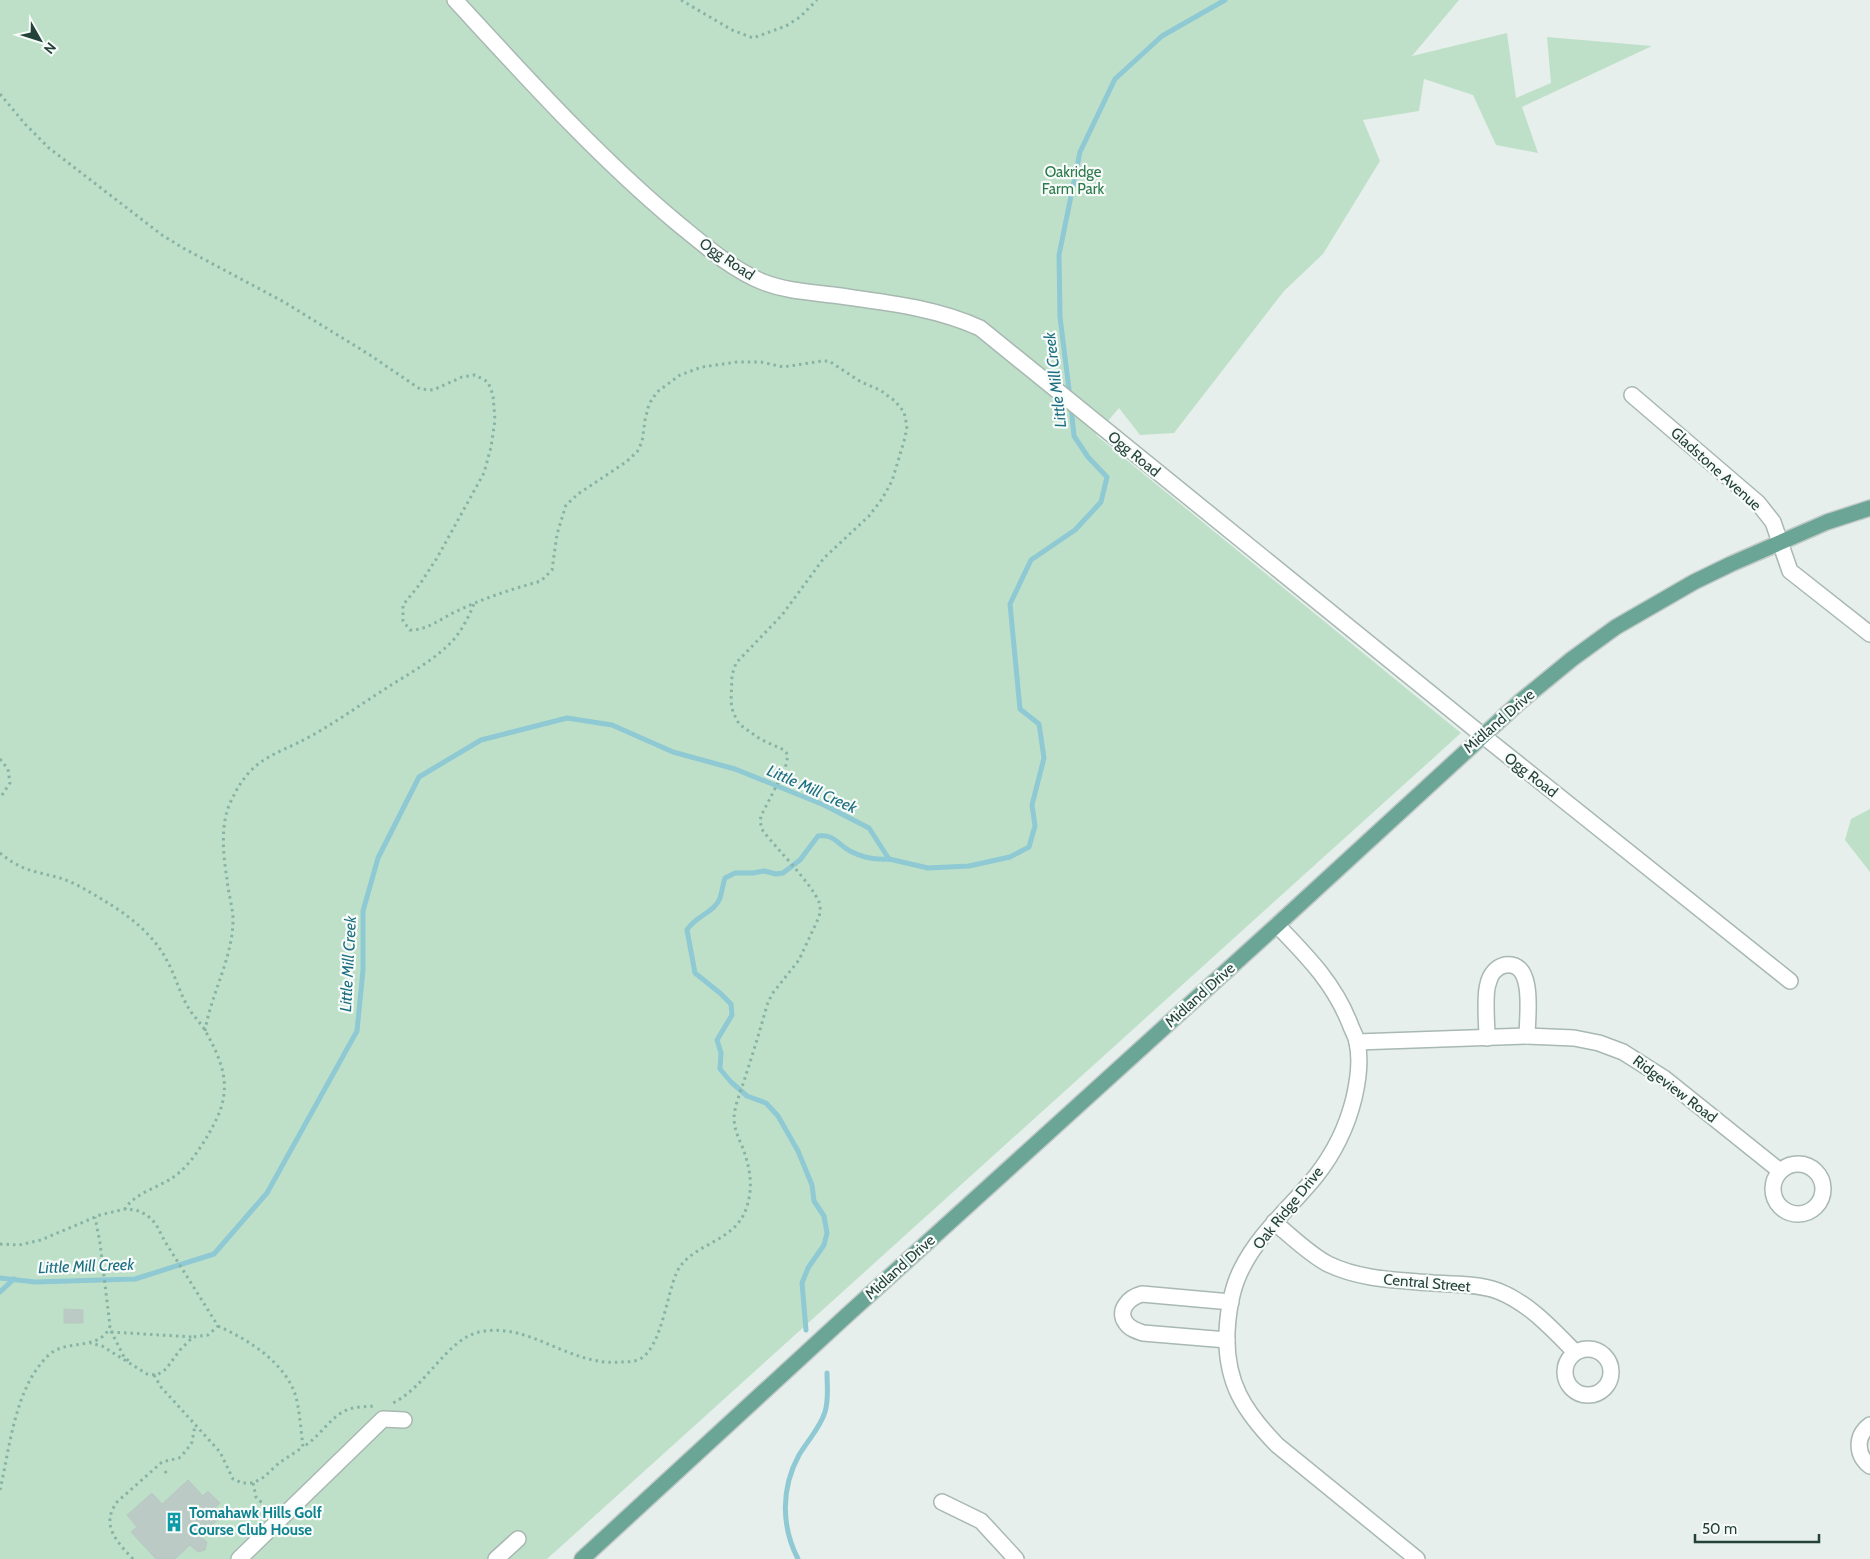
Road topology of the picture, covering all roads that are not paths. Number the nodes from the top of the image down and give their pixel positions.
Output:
1 (455, 0) edge
2 (1632, 395) dead end
3 (1870, 508) edge
4 (1780, 544) junction
5 (1870, 634) edge
6 (1482, 735) junction
7 (1277, 925) junction
8 (1790, 981) dead end
9 (1527, 1036) junction
10 (1487, 1038) junction
11 (1357, 1042) junction
12 (1780, 1171) dead end
13 (1274, 1222) junction
14 (1231, 1302) junction
15 (1227, 1340) junction
16 (1575, 1352) dead end
17 (404, 1420) dead end
18 (1870, 1425) edge
19 (1870, 1466) edge
20 (942, 1502) dead end
21 (518, 1539) dead end
22 (239, 1559) edge
23 (496, 1559) edge
24 (582, 1559) edge
25 (1016, 1559) edge
26 (1417, 1559) edge

1 - 6 street, Ogg Road
2 - 4 street, Gladstone Avenue
3 - 4 main road, Midland Drive
4 - 5 street, Gladstone Avenue
4 - 6 main road, Midland Drive
6 - 7 main road, Midland Drive
6 - 8 street, Ogg Road
7 - 11 street, Oak Ridge Drive
7 - 24 main road, Midland Drive
9 - 10 street, Ridgeview Road
9 - 10 street
9 - 12 street, Ridgeview Road
10 - 11 street, Ridgeview Road
11 - 13 street, Oak Ridge Drive
13 - 14 street, Oak Ridge Drive
13 - 16 street, Central Street
14 - 15 street, Oak Ridge Drive
14 - 15 street
15 - 26 street, Oak Ridge Drive
17 - 22 street
18 - 19 street
20 - 25 street
21 - 23 street

